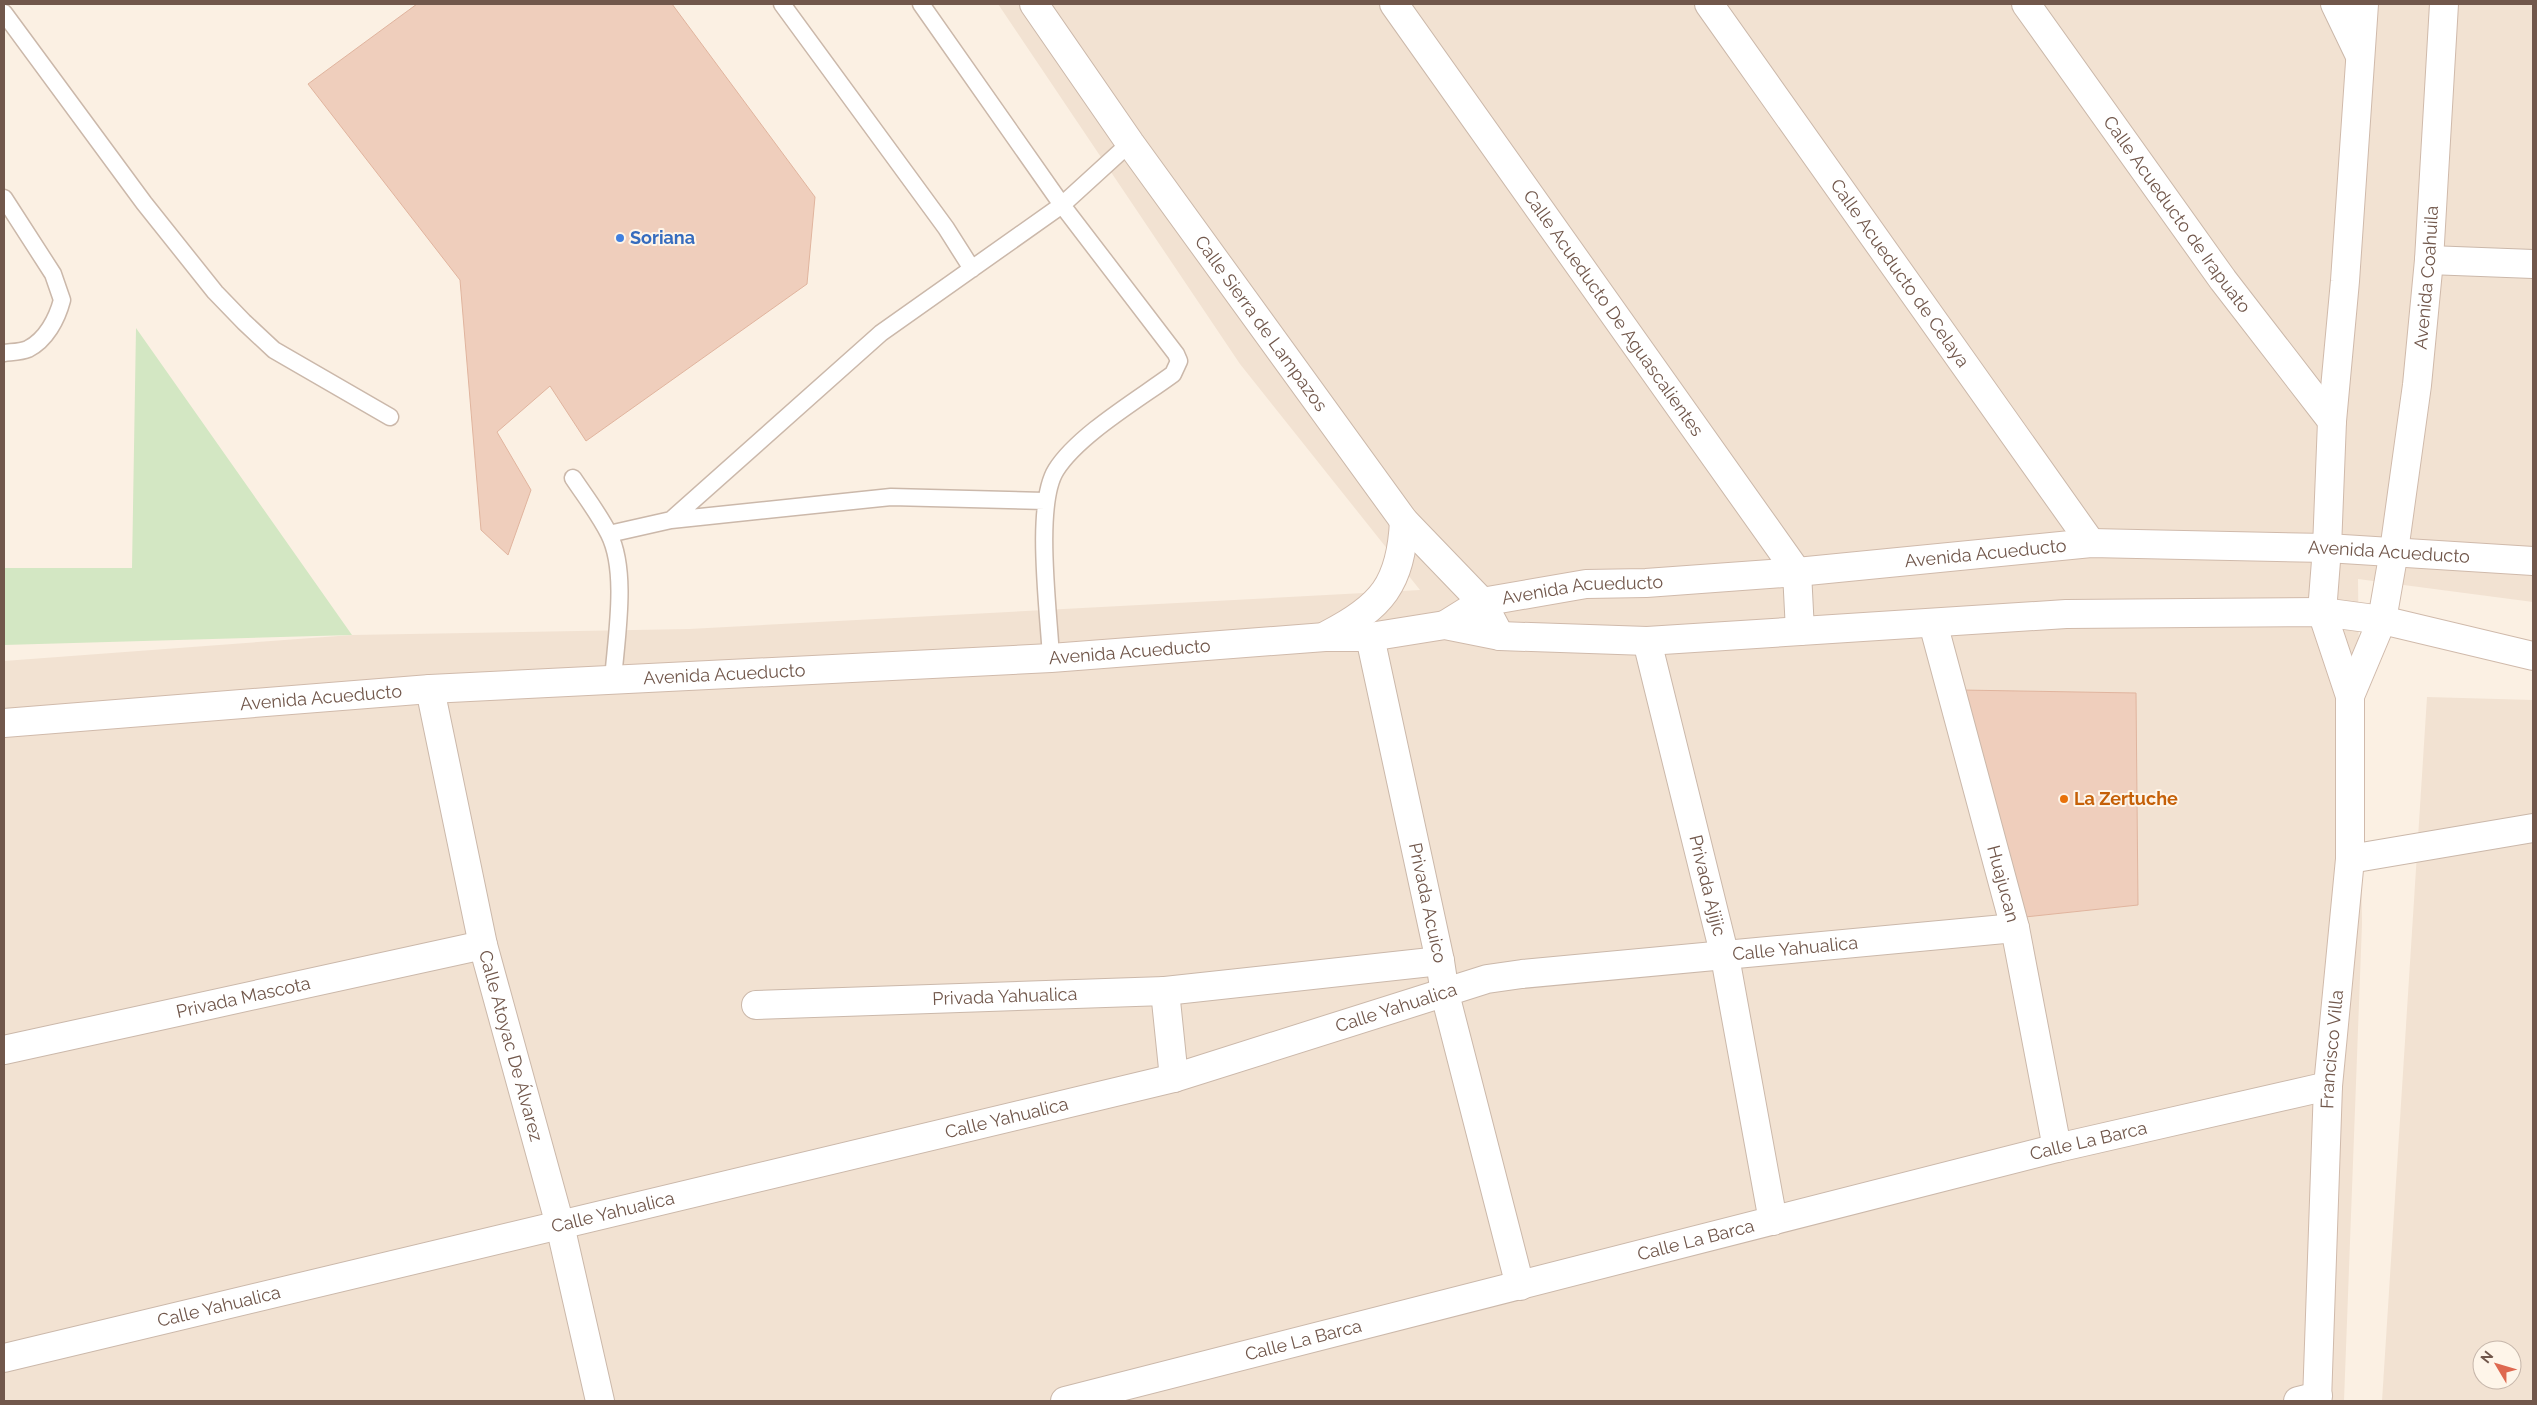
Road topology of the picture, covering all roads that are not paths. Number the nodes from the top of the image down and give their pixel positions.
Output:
1 (782, 4) edge
2 (921, 4) edge
3 (1034, 4) edge
4 (1394, 4) edge
5 (1709, 4) edge
6 (2026, 4) edge
7 (2334, 4) edge
8 (2364, 4) edge
9 (2444, 4) edge
10 (4, 13) edge
11 (2360, 56) junction
12 (1130, 143) junction
13 (4, 198) edge
14 (1062, 205) junction
15 (2429, 260) junction
16 (2533, 264) edge
17 (972, 269) junction
18 (4, 353) edge
19 (390, 417) dead end
20 (2332, 421) junction
21 (573, 478) dead end
22 (1046, 501) junction
23 (671, 520) junction
24 (1404, 520) junction
25 (609, 534) junction
26 (2091, 543) junction
27 (2327, 548) junction
28 (2394, 550) junction
29 (2533, 561) edge
30 (1797, 572) junction
31 (1482, 602) junction
32 (2322, 612) junction
33 (2382, 620) junction
34 (1932, 623) junction
35 (1445, 625) junction
36 (1800, 632) junction
37 (1500, 636) junction
38 (1324, 637) junction
39 (1370, 637) junction
40 (1647, 641) junction
41 (2533, 656) edge
42 (1051, 658) junction
43 (613, 680) junction
44 (430, 690) junction
45 (2350, 696) junction
46 (4, 723) edge
47 (2533, 828) edge
48 (2350, 859) junction
49 (2015, 928) junction
50 (483, 945) junction
51 (1725, 957) junction
52 (1440, 961) junction
53 (1165, 991) junction
54 (1445, 994) junction
55 (756, 1005) dead end
56 (4, 1050) edge
57 (1174, 1078) junction
58 (2328, 1086) junction
59 (2058, 1148) junction
60 (1773, 1221) junction
61 (560, 1225) junction
62 (1520, 1286) junction
63 (4, 1358) edge
64 (2311, 1400) edge
65 (600, 1401) edge
66 (1065, 1401) edge

1 - 17 lane
2 - 14 lane
3 - 12 street, Calle Sierra de Lampazos
4 - 30 street, Calle Acueducto De Aguascalientes
5 - 26 street, Calle Acueducto de Celaya
6 - 20 street, Calle Acueducto de Irapuato
7 - 11 street
8 - 11 street
9 - 15 street, Avenida Coahuila
10 - 19 lane
11 - 20 street
12 - 14 lane
12 - 24 street, Calle Sierra de Lampazos
13 - 18 lane
14 - 17 lane
14 - 22 lane
15 - 16 street
15 - 28 street, Avenida Coahuila
17 - 23 lane
20 - 27 street
21 - 25 lane
22 - 23 lane
22 - 42 lane
23 - 25 lane
24 - 31 street, Calle Sierra de Lampazos
24 - 38 street
25 - 43 lane
26 - 27 street, Avenida Acueducto
26 - 30 street, Avenida Acueducto
27 - 28 street, Avenida Acueducto
27 - 32 street
28 - 29 street, Avenida Acueducto
28 - 33 street, Avenida Coahuila
30 - 31 street, Avenida Acueducto
30 - 36 street
31 - 35 street, Avenida Acueducto
31 - 37 street, Calle Sierra de Lampazos
32 - 33 street, Avenida Acueducto
32 - 34 street, Avenida Acueducto
32 - 45 street, Francisco Villa
33 - 41 street, Avenida Acueducto
33 - 45 street, Francisco Villa
34 - 36 street, Avenida Acueducto
34 - 49 street, Huajucan
35 - 37 street, Avenida Acueducto
35 - 39 street, Avenida Acueducto
36 - 40 street, Avenida Acueducto
37 - 40 street, Avenida Acueducto
38 - 39 street, Avenida Acueducto
38 - 42 street, Avenida Acueducto
39 - 52 street, Privada Acuico
40 - 51 street, Privada Ajijic
42 - 43 street, Avenida Acueducto
43 - 44 street, Avenida Acueducto
44 - 46 street, Avenida Acueducto
44 - 50 street, Calle Atoyac De Álvarez
45 - 48 street, Francisco Villa
47 - 48 street
48 - 58 street, Francisco Villa
49 - 51 street, Calle Yahualica
49 - 59 street, Huajucan
50 - 56 street, Privada Mascota
50 - 61 street, Calle Atoyac De Álvarez
51 - 54 street, Calle Yahualica
51 - 60 street, Privada Ajijic
52 - 53 street, Privada Yahualica
52 - 54 street, Privada Acuico
53 - 55 street, Privada Yahualica
53 - 57 street
54 - 57 street, Calle Yahualica
54 - 62 street, Privada Acuico
57 - 61 street, Calle Yahualica
58 - 59 street, Calle La Barca
58 - 64 street, Francisco Villa
59 - 60 street, Calle La Barca
60 - 62 street, Calle La Barca
61 - 63 street, Calle Yahualica
61 - 65 street, Calle Atoyac De Álvarez
62 - 66 street, Calle La Barca

